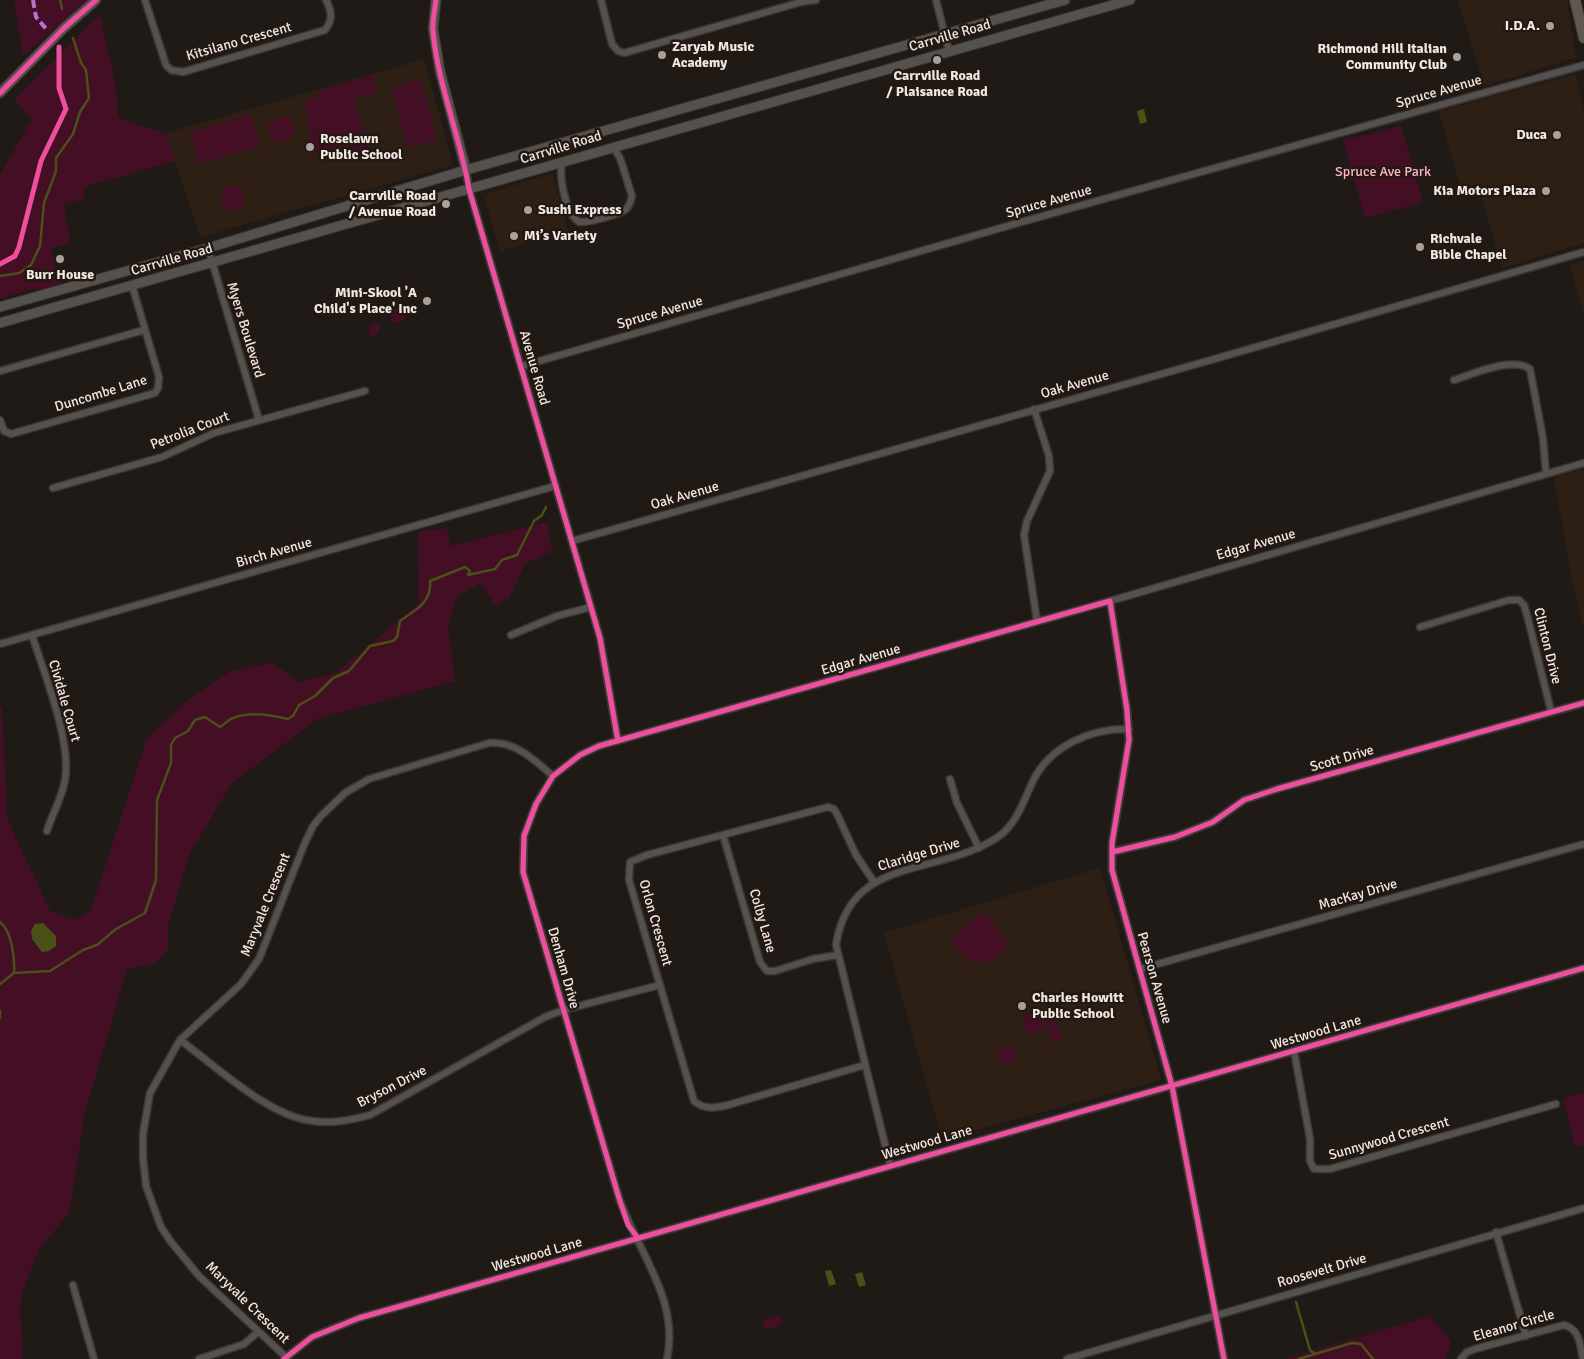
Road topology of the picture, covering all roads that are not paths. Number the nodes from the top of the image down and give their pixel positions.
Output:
1 (96, 0) edge
2 (145, 0) edge
3 (326, 0) edge
4 (436, 0) edge
5 (601, 0) edge
6 (816, 0) edge
7 (936, 0) edge
8 (1065, 0) edge
9 (1130, 0) edge
10 (1575, 0) edge
11 (945, 34) junction
12 (1584, 38) edge
13 (949, 51) junction
14 (1584, 65) edge
15 (0, 93) edge
16 (688, 108) junction
17 (694, 125) junction
18 (613, 147) junction
19 (562, 162) junction
20 (466, 170) junction
21 (469, 189) junction
22 (331, 211) junction
23 (336, 226) junction
24 (208, 248) junction
25 (1584, 252) edge
26 (212, 263) junction
27 (89, 282) junction
28 (132, 285) junction
29 (94, 296) junction
30 (0, 307) edge
31 (0, 323) edge
32 (144, 330) junction
33 (522, 366) junction
34 (0, 371) edge
35 (1454, 380) dead end
36 (365, 391) dead end
37 (1034, 409) junction
38 (0, 420) edge
39 (259, 420) junction
40 (1584, 463) edge
41 (1546, 474) junction
42 (555, 486) junction
43 (53, 488) dead end
44 (572, 541) junction
45 (1110, 601) junction
46 (591, 607) junction
47 (1037, 621) junction
48 (1420, 626) dead end
49 (32, 634) junction
50 (511, 635) dead end
51 (0, 644) edge
52 (1584, 703) edge
53 (1550, 711) junction
54 (1129, 728) junction
55 (618, 741) junction
56 (553, 776) junction
57 (950, 779) dead end
58 (47, 831) dead end
59 (723, 835) junction
60 (1584, 844) edge
61 (979, 848) junction
62 (1112, 852) junction
63 (874, 882) junction
64 (838, 955) junction
65 (1584, 968) edge
66 (1140, 969) junction
67 (660, 984) junction
68 (563, 1010) junction
69 (180, 1040) junction
70 (1294, 1051) junction
71 (866, 1065) junction
72 (1172, 1086) junction
73 (1556, 1104) dead end
74 (890, 1165) junction
75 (1584, 1208) edge
76 (1496, 1232) junction
77 (638, 1238) junction
78 (74, 1286) dead end
79 (1217, 1315) junction
80 (258, 1332) junction
81 (1526, 1336) junction
82 (285, 1358) edge
83 (94, 1359) edge
84 (199, 1359) edge
85 (667, 1359) edge
86 (1066, 1359) edge
87 (1224, 1359) edge
88 (1461, 1359) edge
89 (1583, 1359) edge

1 - 15 main road
2 - 3 street, Kitsilano Crescent
4 - 20 main road, Avenue Road
5 - 6 street
7 - 11 street
8 - 11 main road, Carrville Road
9 - 13 main road, Carrville Road
10 - 12 main road
11 - 13 street
11 - 16 main road, Carrville Road
13 - 17 main road, Carrville Road
14 - 33 street, Spruce Avenue
16 - 17 main road
16 - 20 main road, Carrville Road
17 - 18 main road, Carrville Road
18 - 19 main road, Carrville Road
18 - 19 street
19 - 21 main road, Carrville Road
20 - 21 street, Avenue Road
20 - 22 main road, Carrville Road
21 - 23 main road, Carrville Road
21 - 33 street, Avenue Road
22 - 23 main road
22 - 24 main road, Carrville Road
23 - 26 main road, Carrville Road
24 - 26 street, Myers Boulevard
24 - 27 main road, Carrville Road
25 - 37 street, Oak Avenue
26 - 28 main road, Carrville Road
26 - 39 street, Myers Boulevard
27 - 29 main road
27 - 30 main road, Carrville Road
28 - 29 main road, Carrville Road
28 - 32 street, Duncombe Lane
29 - 31 main road, Carrville Road
32 - 34 street
32 - 38 street, Duncombe Lane
33 - 42 street, Avenue Road
35 - 41 street
36 - 39 street, Petrolia Court
37 - 44 street, Oak Avenue
37 - 47 street
39 - 43 street, Petrolia Court
40 - 41 street, Edgar Avenue
41 - 45 street, Edgar Avenue
42 - 44 street, Avenue Road
42 - 49 street, Birch Avenue
44 - 46 street, Avenue Road
45 - 47 street, Edgar Avenue
45 - 54 street, Pearson Avenue
46 - 50 street
46 - 55 street, Avenue Road
47 - 55 street, Edgar Avenue
48 - 53 street, Clinton Drive
49 - 51 street, Birch Avenue
49 - 58 street, Cividale Court
52 - 53 street, Scott Drive
53 - 62 street, Scott Drive
54 - 61 street, Claridge Drive
54 - 62 street, Pearson Avenue
55 - 56 street, Denham Drive
56 - 68 street, Denham Drive
56 - 69 street, Maryvale Crescent
57 - 61 street
59 - 63 street, Orlon Crescent
59 - 64 street, Colby Lane
59 - 67 street, Orlon Crescent
60 - 66 street, MacKay Drive
61 - 63 street, Claridge Drive
62 - 66 street, Pearson Avenue
63 - 64 street, Claridge Drive
64 - 71 street, Claridge Drive
65 - 70 street, Westwood Lane
66 - 72 street, Pearson Avenue
67 - 68 street, Bryson Drive
67 - 71 street, Orlon Crescent
68 - 69 street, Bryson Drive
68 - 77 street, Denham Drive
69 - 80 street, Maryvale Crescent
70 - 72 street, Westwood Lane
70 - 73 street, Sunnywood Crescent
71 - 74 street, Claridge Drive
72 - 74 street, Westwood Lane
72 - 79 street, Pearson Avenue
74 - 77 street, Westwood Lane
75 - 76 street, Roosevelt Drive
76 - 79 street, Roosevelt Drive
76 - 81 street
77 - 82 street, Westwood Lane
77 - 85 street, Denham Drive
78 - 83 street
79 - 86 street, Roosevelt Drive
79 - 87 street, Pearson Avenue
80 - 82 street, Maryvale Crescent
80 - 84 street
81 - 88 street, Eleanor Circle
81 - 89 street, Eleanor Circle

